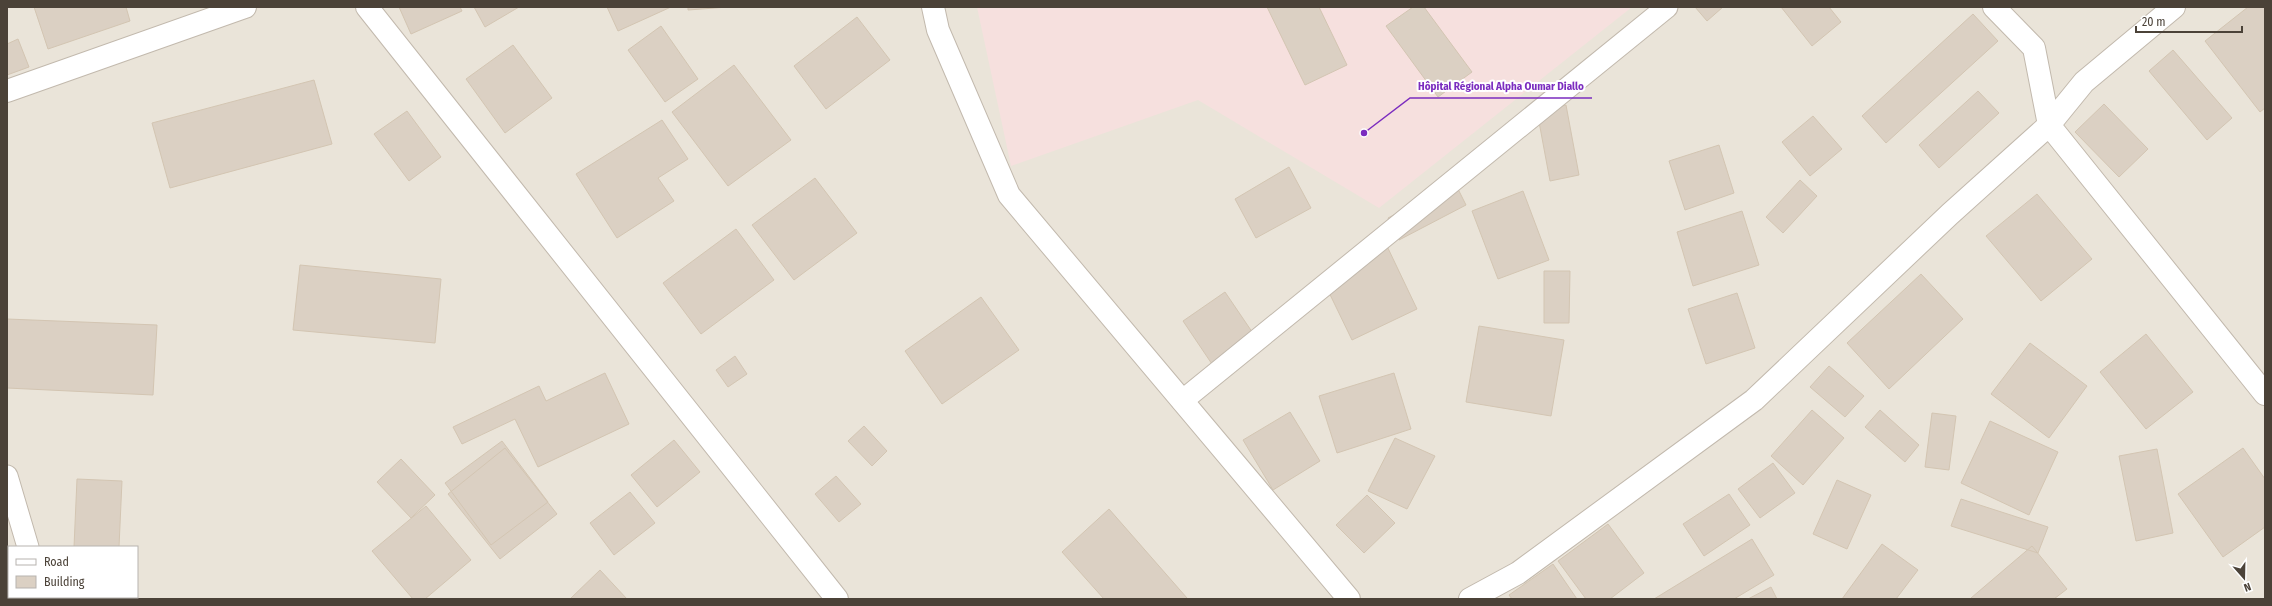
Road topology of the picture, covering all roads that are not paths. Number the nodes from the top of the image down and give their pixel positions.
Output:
1 (245, 7) edge
2 (366, 7) edge
3 (933, 7) edge
4 (1667, 7) edge
5 (1994, 7) edge
6 (2174, 7) edge
7 (7, 91) edge
8 (2049, 126) junction
9 (2265, 394) edge
10 (1182, 401) junction
11 (7, 476) edge
12 (28, 546) edge
13 (837, 599) edge
14 (1349, 599) edge
15 (1470, 599) edge

1 - 7 street
2 - 13 street
3 - 10 street
4 - 10 lane
5 - 8 street
6 - 8 street
8 - 9 street
8 - 15 street
10 - 14 street
11 - 12 lane

